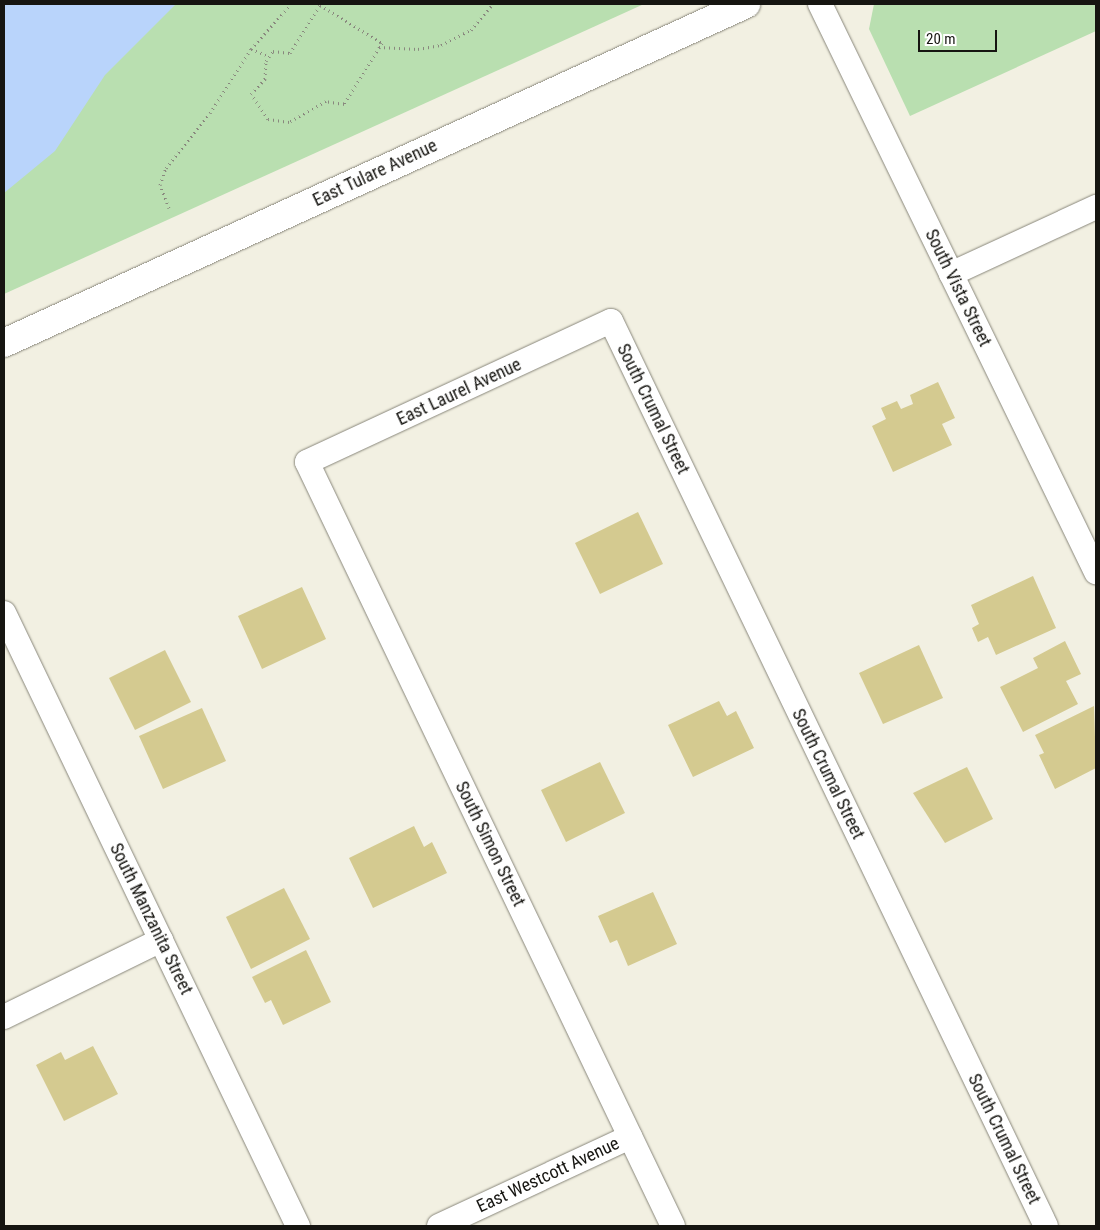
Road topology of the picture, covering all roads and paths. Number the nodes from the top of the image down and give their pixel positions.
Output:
1 (291, 4) edge
2 (493, 4) edge
3 (746, 4) edge
4 (820, 4) edge
5 (380, 47) junction
6 (251, 49) junction
7 (269, 56) junction
8 (1096, 207) edge
9 (169, 208) dead end
10 (951, 274) junction
11 (611, 321) joint
12 (4, 343) edge
13 (307, 462) joint
14 (1093, 557) edge
15 (4, 615) edge
16 (161, 940) junction
17 (4, 1017) edge
18 (630, 1137) junction
19 (298, 1226) edge
20 (439, 1226) edge
21 (673, 1226) edge
22 (1046, 1226) edge

1 - 6 path
2 - 5 path
3 - 12 street, East Tulare Avenue
4 - 10 street, South Vista Street
5 - 7 path
5 - 7 path
6 - 7 path
6 - 9 path
8 - 10 street
10 - 14 street, South Vista Street
11 - 13 street, East Laurel Avenue
11 - 22 street, South Crumal Street
13 - 18 street, South Simon Street
15 - 16 street, South Manzanita Street
16 - 17 street
16 - 19 street, South Manzanita Street
18 - 20 street, East Westcott Avenue
18 - 21 street, South Simon Street

